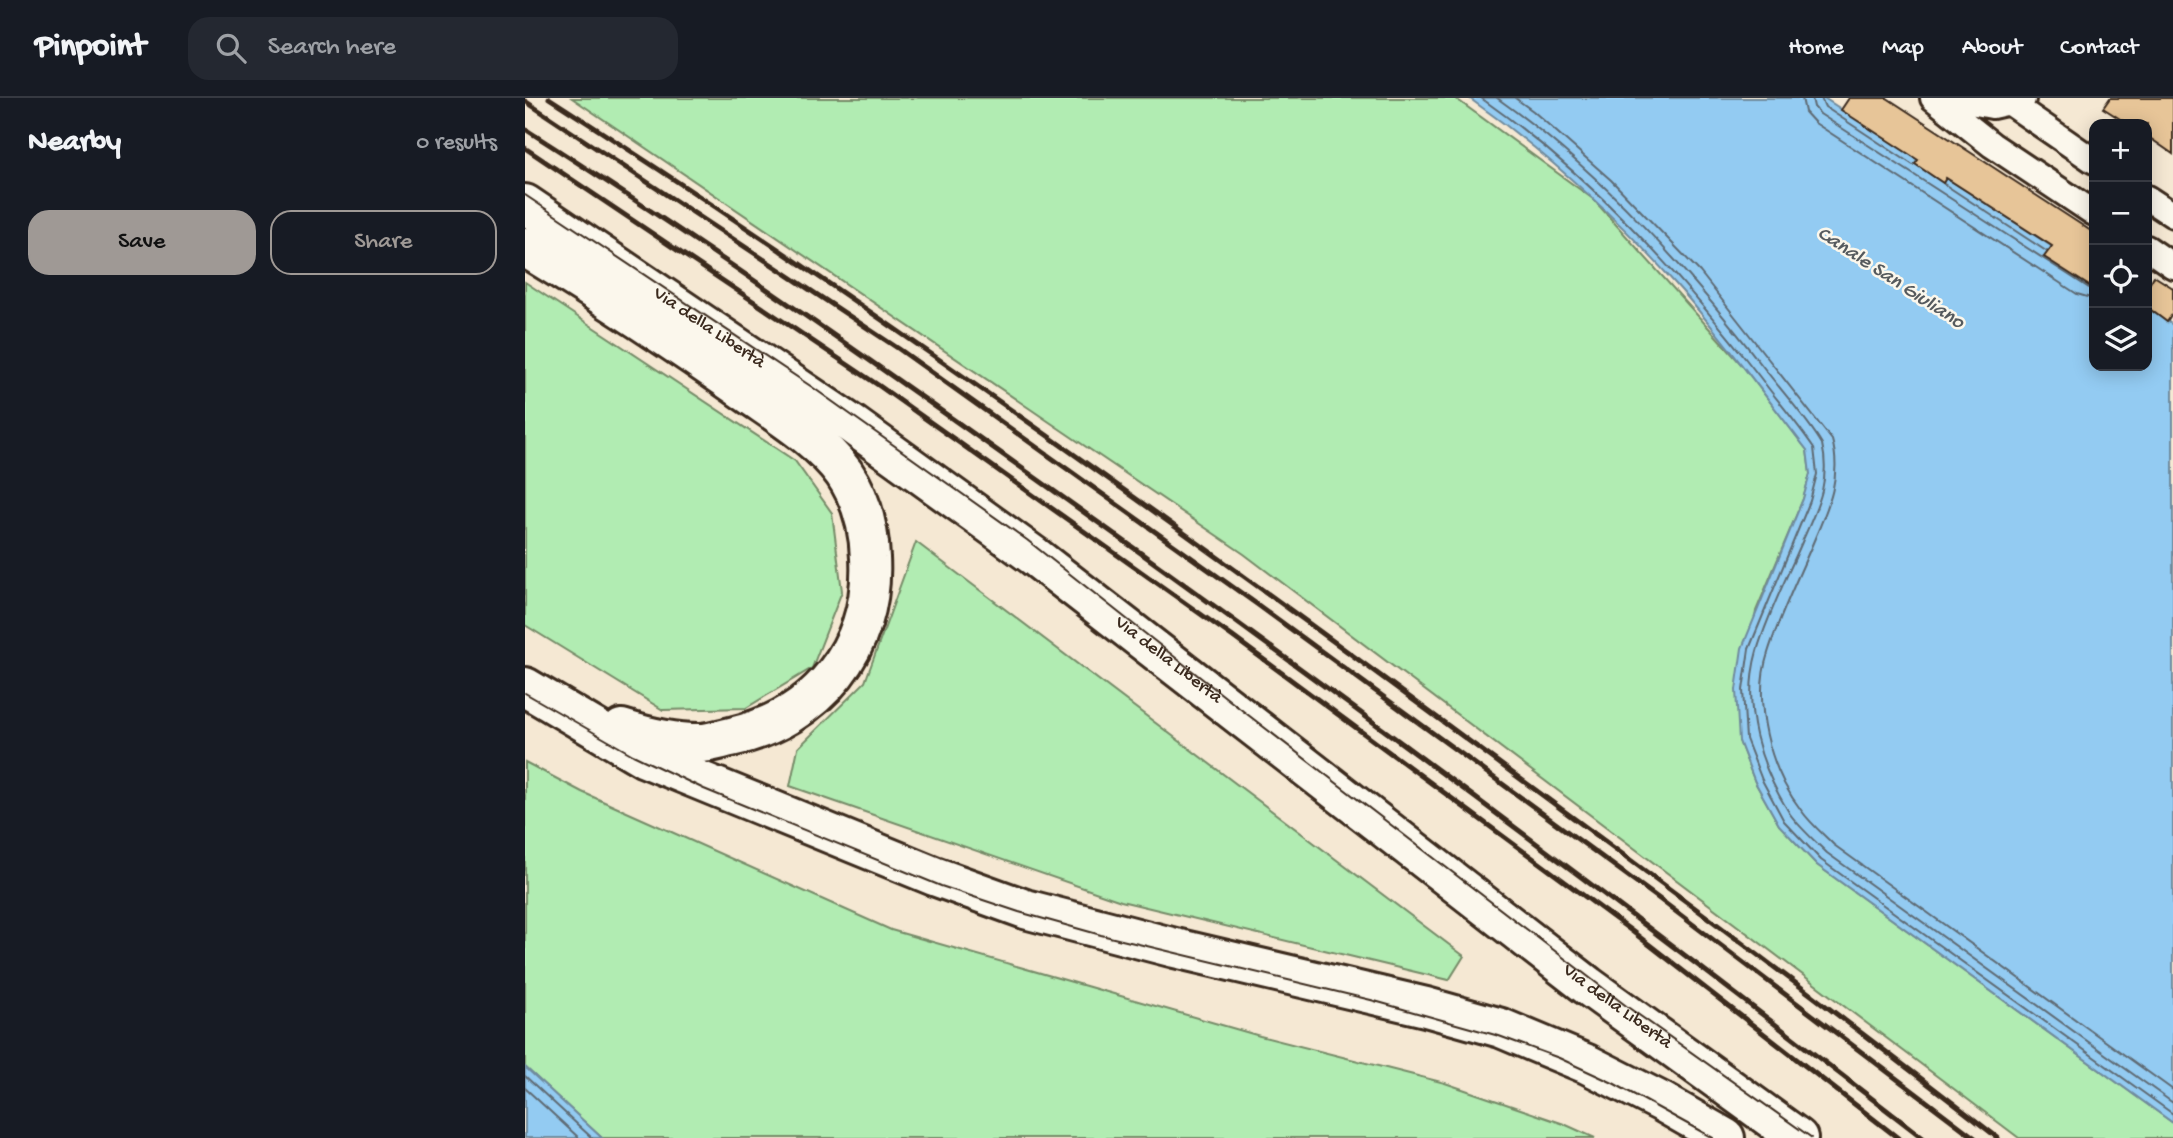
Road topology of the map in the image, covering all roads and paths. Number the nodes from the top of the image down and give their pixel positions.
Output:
1 (1933, 98) edge
2 (1949, 98) edge
3 (2018, 101) edge
4 (2089, 157) edge
5 (2152, 201) edge
6 (525, 204) edge
7 (2089, 210) edge
8 (2173, 215) edge
9 (525, 247) edge
10 (2152, 251) edge
11 (2173, 266) edge
12 (525, 685) edge
13 (1724, 1138) edge
14 (1798, 1138) edge

1 - 7 street
2 - 3 street
3 - 4 street
5 - 8 street
6 - 14 highway, Via della Libertà
9 - 12 highway
10 - 11 street
12 - 13 highway

